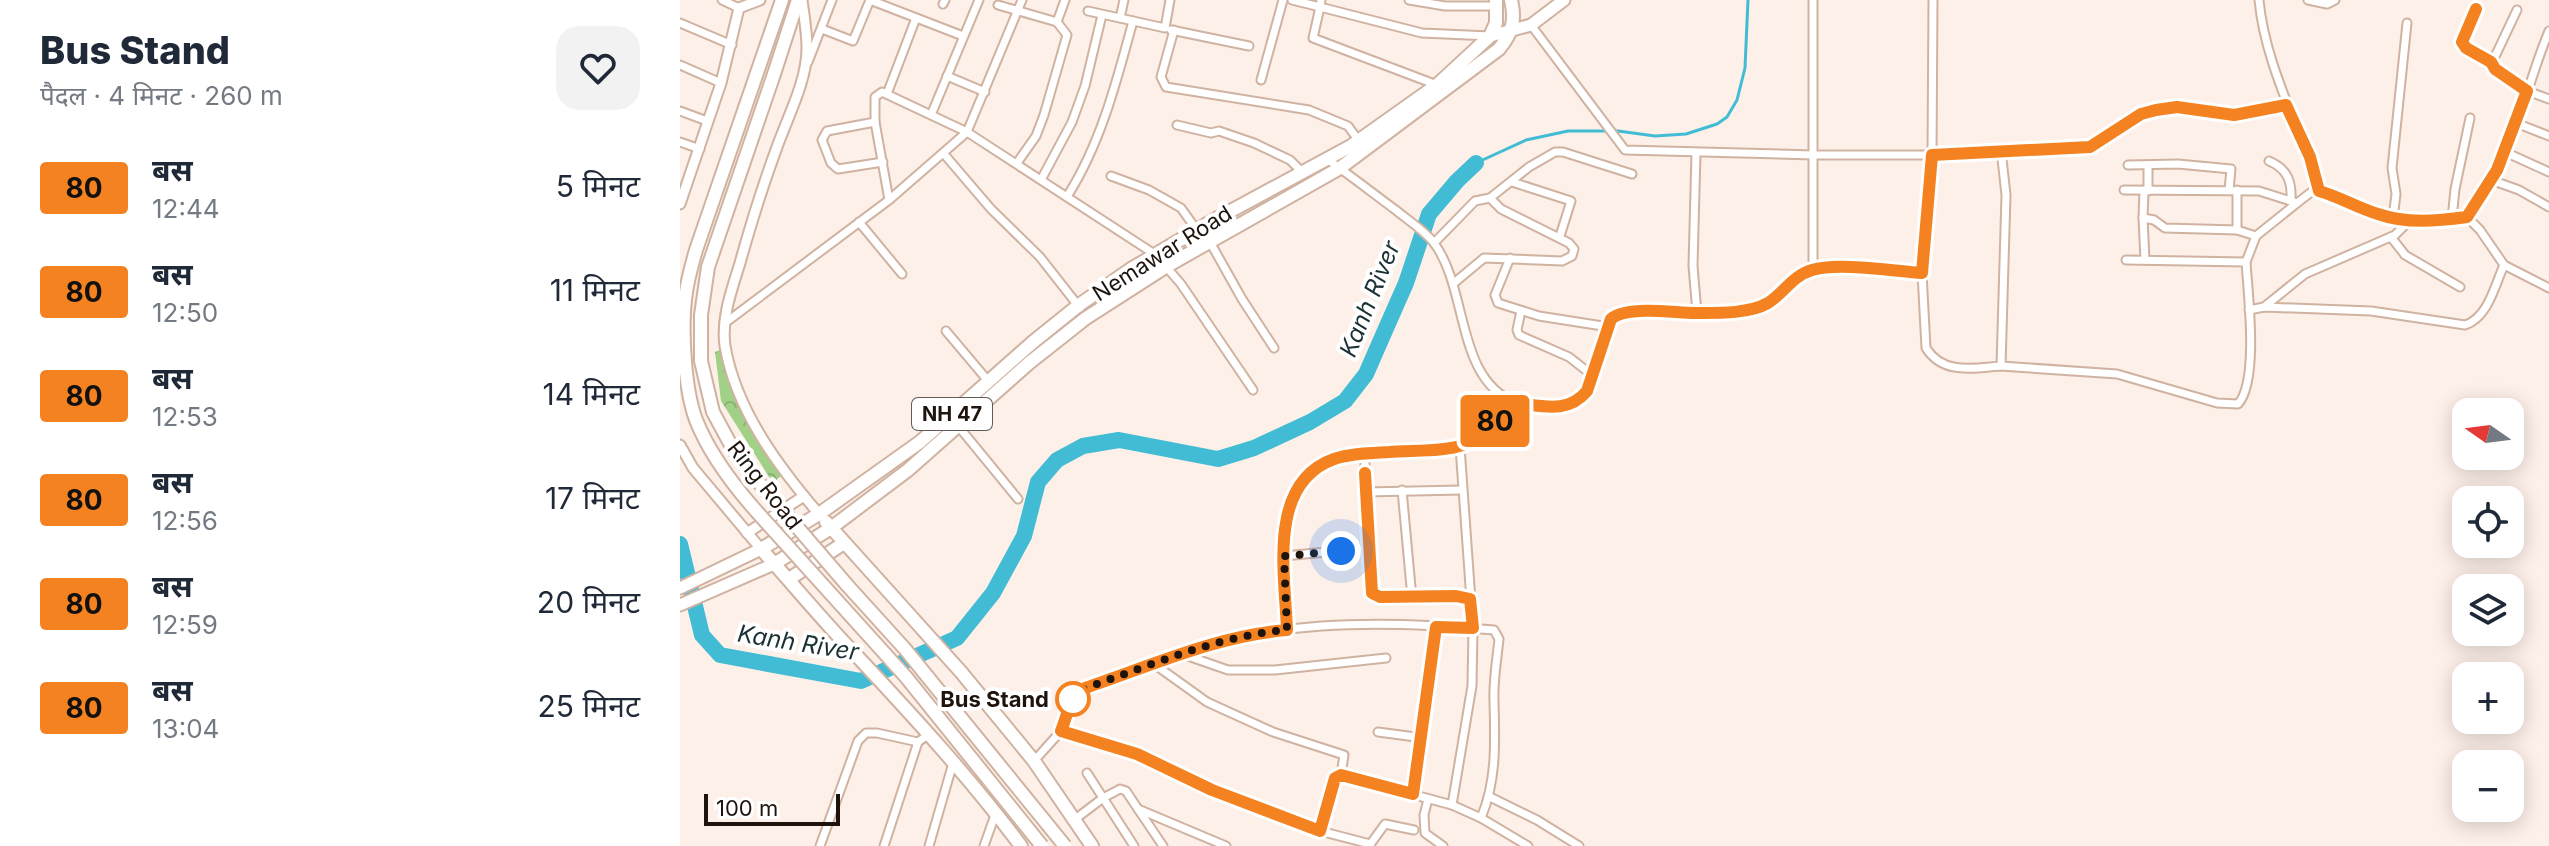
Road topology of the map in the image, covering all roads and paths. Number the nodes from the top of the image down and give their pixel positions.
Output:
1 (722, 0) edge
2 (760, 0) edge
3 (782, 0) edge
4 (800, 0) edge
5 (832, 0) edge
6 (870, 0) edge
7 (979, 0) edge
8 (1022, 0) edge
9 (1065, 0) edge
10 (1124, 0) edge
11 (1170, 0) edge
12 (1283, 0) edge
13 (1292, 0) edge
14 (1409, 0) edge
15 (1511, 0) edge
16 (1564, 0) edge
17 (1813, 0) edge
18 (1933, 0) edge
19 (2259, 0) edge
20 (2308, 0) edge
21 (2335, 0) edge
22 (1321, 3) edge
23 (1496, 3) edge
24 (741, 4) edge
25 (998, 5) dead end
26 (2476, 9) dead end
27 (2517, 10) dead end
28 (1016, 11) junction
29 (1088, 11) dead end
30 (1102, 15) junction
31 (916, 18) junction
32 (1120, 18) junction
33 (1133, 21) junction
34 (1057, 22) junction
35 (680, 23) edge
36 (2407, 23) dead end
37 (1531, 25) junction
38 (822, 29) junction
39 (1170, 29) junction
40 (1512, 31) junction
41 (2549, 31) edge
42 (963, 36) junction
43 (1490, 36) junction
44 (732, 45) junction
45 (1249, 46) dead end
46 (2538, 57) junction
47 (2549, 61) edge
48 (2491, 62) junction
49 (680, 65) edge
50 (803, 75) junction
51 (947, 76) junction
52 (1261, 80) dead end
53 (721, 83) junction
54 (1437, 85) junction
55 (2527, 91) junction
56 (985, 92) junction
57 (887, 94) junction
58 (2549, 99) edge
59 (2286, 105) junction
60 (680, 111) edge
61 (931, 115) junction
62 (2470, 118) dead end
63 (707, 121) junction
64 (875, 122) junction
65 (2516, 123) junction
66 (1177, 125) dead end
67 (967, 132) junction
68 (2549, 136) edge
69 (1359, 141) junction
70 (680, 142) edge
71 (700, 149) junction
72 (2001, 150) junction
73 (2505, 152) junction
74 (1696, 153) junction
75 (944, 154) junction
76 (1814, 155) junction
77 (1932, 155) junction
78 (1327, 159) junction
79 (2269, 161) dead end
80 (883, 162) junction
81 (1017, 163) junction
82 (2128, 165) dead end
83 (2148, 166) junction
84 (1340, 168) junction
85 (1302, 172) junction
86 (2549, 172) edge
87 (1632, 174) dead end
88 (1111, 176) dead end
89 (1042, 178) junction
90 (2491, 180) junction
91 (1512, 182) junction
92 (2124, 190) dead end
93 (2233, 190) junction
94 (2146, 191) junction
95 (2319, 191) junction
96 (1068, 195) junction
97 (1490, 198) junction
98 (889, 200) junction
99 (2294, 202) junction
100 (680, 204) edge
101 (2549, 207) edge
102 (2467, 217) junction
103 (2143, 218) junction
104 (2393, 218) junction
105 (2452, 219) junction
106 (2410, 220) junction
107 (859, 222) junction
108 (1196, 229) junction
109 (2237, 230) junction
110 (1560, 236) junction
111 (2256, 236) junction
112 (2391, 237) junction
113 (1210, 242) junction
114 (1434, 243) junction
115 (1156, 255) junction
116 (1510, 258) junction
117 (2126, 260) dead end
118 (2145, 260) junction
119 (2246, 262) junction
120 (2504, 265) junction
121 (1167, 266) junction
122 (1813, 269) junction
123 (1922, 273) junction
124 (902, 274) dead end
125 (1454, 283) junction
126 (2460, 287) dead end
127 (2549, 288) edge
128 (1079, 305) junction
129 (2264, 307) junction
130 (2249, 310) junction
131 (1521, 311) junction
132 (1697, 313) junction
133 (1086, 318) junction
134 (725, 323) junction
135 (1609, 327) junction
136 (946, 331) dead end
137 (1274, 348) dead end
138 (2001, 366) junction
139 (1592, 375) junction
140 (989, 382) junction
141 (1253, 390) dead end
142 (980, 398) junction
143 (1516, 403) junction
144 (959, 427) junction
145 (680, 445) edge
146 (1464, 445) junction
147 (924, 447) junction
148 (1365, 453) junction
149 (1402, 490) junction
150 (1462, 490) junction
151 (1365, 492) junction
152 (804, 496) junction
153 (1018, 499) dead end
154 (819, 514) junction
155 (831, 528) junction
156 (747, 533) junction
157 (844, 543) junction
158 (1369, 548) junction
159 (761, 549) junction
160 (1284, 556) junction
161 (774, 564) junction
162 (789, 579) junction
163 (680, 588) edge
164 (1412, 598) junction
165 (1470, 599) junction
166 (680, 605) edge
167 (1436, 627) junction
168 (1473, 628) junction
169 (1287, 630) junction
170 (1180, 653) junction
171 (1386, 658) dead end
172 (1154, 664) junction
173 (1061, 731) junction
174 (1378, 732) dead end
175 (924, 738) junction
176 (1423, 738) junction
177 (954, 761) junction
178 (1034, 761) junction
179 (1087, 773) dead end
180 (1341, 775) junction
181 (1413, 794) junction
182 (1490, 797) junction
183 (1103, 798) junction
184 (1428, 799) junction
185 (1452, 805) junction
186 (1138, 809) junction
187 (996, 812) junction
188 (1481, 818) junction
189 (1074, 820) junction
190 (1414, 830) dead end
191 (1320, 831) junction
192 (1429, 836) junction
193 (1369, 845) edge
194 (820, 846) edge
195 (884, 846) edge
196 (929, 846) edge
197 (984, 846) edge
198 (1021, 846) edge
199 (1042, 846) edge
200 (1065, 846) edge
201 (1092, 846) edge
202 (1134, 846) edge
203 (1163, 846) edge
204 (1226, 846) edge
205 (1425, 846) edge
206 (1443, 846) edge
207 (1528, 846) edge
208 (1579, 846) edge

1 - 24 street
2 - 24 street
3 - 199 main road, bridge
4 - 50 street
4 - 200 main road, Ring Road, bridge
5 - 38 street
6 - 31 street
6 - 38 street
7 - 42 street
8 - 28 street
9 - 34 street
10 - 32 street
11 - 39 street
12 - 52 street
13 - 22 street
14 - 23 street
15 - 40 main road
16 - 37 main road
17 - 76 street
18 - 77 street
19 - 59 street
20 - 21 street
22 - 43 street
22 - 54 street
23 - 43 main road
24 - 44 street
25 - 28 street
26 - 48 street
27 - 48 street
28 - 34 street
28 - 56 street
29 - 30 street
30 - 32 street
30 - 89 street
31 - 42 street
31 - 57 street
32 - 33 street
33 - 39 street
33 - 96 street
34 - 81 street
35 - 44 street
36 - 104 street
37 - 40 main road
37 - 74 street
38 - 50 street
39 - 45 street
39 - 69 street
40 - 43 main road
40 - 84 main road, Nemawar Road
41 - 46 street
42 - 51 street
43 - 54 main road, Nemawar Road
44 - 53 street
46 - 47 street
46 - 55 street
48 - 55 street
49 - 53 street
50 - 134 street
51 - 56 street
51 - 61 street
53 - 63 street
54 - 69 main road, Nemawar Road
55 - 58 street
55 - 65 street
56 - 67 street
57 - 61 street
57 - 64 street
59 - 72 street
59 - 95 street
60 - 63 street
61 - 67 street
62 - 105 street
63 - 71 street
64 - 80 street
64 - 80 street
65 - 68 street
65 - 73 street
66 - 85 street
67 - 75 street
67 - 81 street
69 - 78 main road, Nemawar Road
70 - 71 street
71 - 100 street
72 - 77 street
72 - 138 street
73 - 86 street
73 - 90 street
74 - 76 street
74 - 132 street
75 - 98 street
75 - 128 street
76 - 77 street
76 - 122 street
77 - 123 street
78 - 84 street
78 - 85 main road, Nemawar Road
79 - 99 street
80 - 98 street
81 - 89 street
82 - 83 street
83 - 93 street
83 - 94 street
84 - 113 main road, Nemawar Road
84 - 114 street
85 - 108 main road, Nemawar Road
87 - 91 street
88 - 108 street
89 - 96 street
90 - 101 street
90 - 102 street
91 - 97 street
91 - 110 street
92 - 94 street
93 - 94 street
93 - 99 street
93 - 109 street
94 - 103 street
95 - 99 street
95 - 104 street
96 - 115 street
97 - 110 street
97 - 114 street
98 - 107 street
99 - 111 street
102 - 105 street
102 - 120 street
103 - 109 street
103 - 118 street
104 - 106 street
105 - 106 street
106 - 112 street
107 - 124 street
107 - 134 street
108 - 113 street
108 - 115 main road, Nemawar Road
109 - 111 street
110 - 116 street
111 - 119 street
112 - 126 street
112 - 129 street
113 - 121 main road, Nemawar Road
113 - 137 street
114 - 125 street
115 - 121 street
115 - 128 main road, Nemawar Road
116 - 125 street
116 - 131 street
117 - 118 street
118 - 119 street
119 - 130 street
120 - 127 street
120 - 129 street
121 - 133 main road, Nemawar Road
121 - 141 street
122 - 123 street
122 - 132 street
123 - 138 street
125 - 143 street
128 - 133 street
128 - 140 main road, Nemawar Road / NH 47
129 - 130 street
130 - 138 street
131 - 135 street
131 - 139 street
132 - 135 street
133 - 142 main road, Nemawar Road / NH 47
134 - 152 street
135 - 139 street
136 - 140 street
139 - 143 street
140 - 142 main road, Nemawar Road / NH 47
142 - 144 main road, Nemawar Road / NH 47
142 - 147 main road, Nemawar Road / NH 47
143 - 146 street
144 - 147 main road, Nemawar Road / NH 47
144 - 153 street
145 - 156 street
146 - 148 street
146 - 150 street
147 - 154 main road, Nemawar Road / NH 47
147 - 155 main road, Nemawar Road / NH 47
148 - 151 street
148 - 160 street
149 - 150 street
149 - 151 street
149 - 164 street
150 - 165 street
151 - 158 street
152 - 154 street
152 - 156 street
154 - 155 main road
154 - 159 main road, Nemawar Road
155 - 157 main road
155 - 161 main road, Nemawar Road
156 - 159 street
157 - 162 main road
157 - 178 main road
158 - 160 street
158 - 164 street
159 - 161 main road
159 - 163 main road
160 - 169 street
161 - 162 main road
161 - 166 main road
162 - 175 main road
164 - 165 street
165 - 168 street
167 - 168 street
167 - 169 street
167 - 176 street
168 - 182 street
168 - 185 street
169 - 170 street
170 - 171 street
170 - 172 street
172 - 173 street
172 - 180 street
173 - 178 street
173 - 191 street
174 - 176 street
175 - 177 main road
175 - 194 street
175 - 195 street
176 - 181 street
177 - 187 main road
177 - 196 street
178 - 189 main road
179 - 183 street
180 - 181 street
180 - 191 street
181 - 184 street
182 - 188 street
182 - 208 street
183 - 186 street
183 - 189 street
183 - 202 street
184 - 185 street
184 - 192 street
185 - 188 street
186 - 203 street
186 - 204 street
187 - 197 street
187 - 198 main road
188 - 207 street
189 - 201 main road
190 - 193 street
191 - 193 street
192 - 205 street
192 - 206 street

